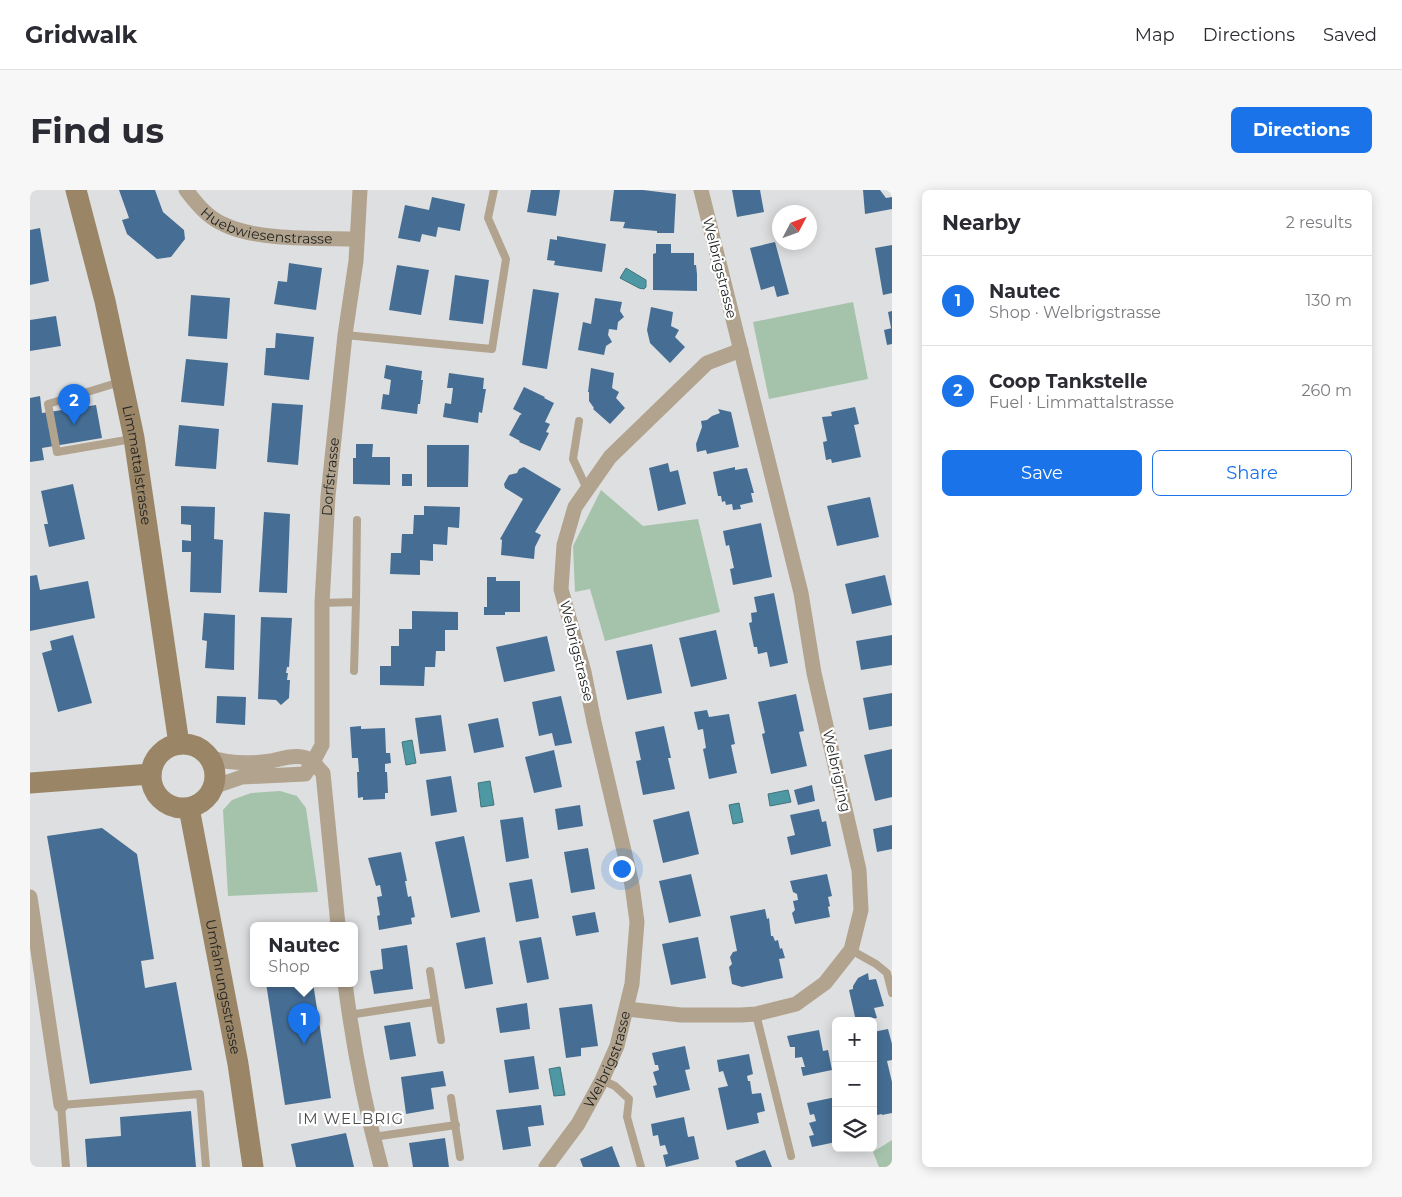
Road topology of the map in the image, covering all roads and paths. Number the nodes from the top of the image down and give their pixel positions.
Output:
1 (76, 190) edge
2 (186, 190) edge
3 (360, 190) edge
4 (494, 190) edge
5 (701, 190) edge
6 (357, 239) junction
7 (345, 335) junction
8 (741, 350) junction
9 (122, 381) junction
10 (579, 421) dead end
11 (134, 438) junction
12 (588, 489) junction
13 (357, 520) dead end
14 (356, 602) junction
15 (322, 603) junction
16 (354, 671) dead end
17 (179, 744) junction
18 (209, 757) junction
19 (313, 762) junction
20 (151, 774) junction
21 (30, 783) edge
22 (213, 787) junction
23 (188, 808) junction
24 (30, 897) edge
25 (338, 922) edge
26 (851, 950) junction
27 (430, 971) dead end
28 (346, 987) edge
29 (892, 994) edge
30 (434, 1002) junction
31 (627, 1009) junction
32 (756, 1014) junction
33 (349, 1015) junction
34 (440, 1040) dead end
35 (602, 1080) junction
36 (451, 1098) dead end
37 (61, 1105) junction
38 (456, 1126) junction
39 (374, 1137) junction
40 (791, 1156) dead end
41 (460, 1157) dead end
42 (66, 1167) edge
43 (206, 1167) edge
44 (253, 1167) edge
45 (382, 1167) edge
46 (546, 1167) edge
47 (641, 1167) edge

1 - 9 main road, Limmattalstrasse
2 - 6 street, Huebwiesenstrasse
3 - 6 street, Dorfstrasse
4 - 7 lane
5 - 8 street, Welbrigstrasse
6 - 7 street, Dorfstrasse
7 - 15 street, Dorfstrasse
8 - 12 street, Welbrigstrasse
8 - 26 street, Welbrigring
9 - 11 main road, Limmattalstrasse
9 - 11 lane
10 - 12 lane
11 - 17 main road, Limmattalstrasse
12 - 31 street, Welbrigstrasse
13 - 14 lane
14 - 15 lane
14 - 16 lane
15 - 19 street, Dorfstrasse
17 - 18 main road
17 - 20 main road
18 - 19 street
18 - 22 main road
19 - 22 street
19 - 25 street
20 - 21 main road
20 - 23 main road
22 - 23 main road
23 - 44 main road, Umfahrungsstrasse
24 - 37 street
26 - 29 lane
26 - 32 street, Welbrigring
27 - 30 lane
28 - 33 street
30 - 33 lane
30 - 34 lane
31 - 32 street, Welbrigring
31 - 35 street, Welbrigstrasse
32 - 40 lane
33 - 39 street
35 - 46 street, Welbrigstrasse
35 - 47 lane
36 - 38 lane
37 - 42 lane
37 - 43 lane
38 - 39 lane
38 - 41 lane
39 - 45 street

